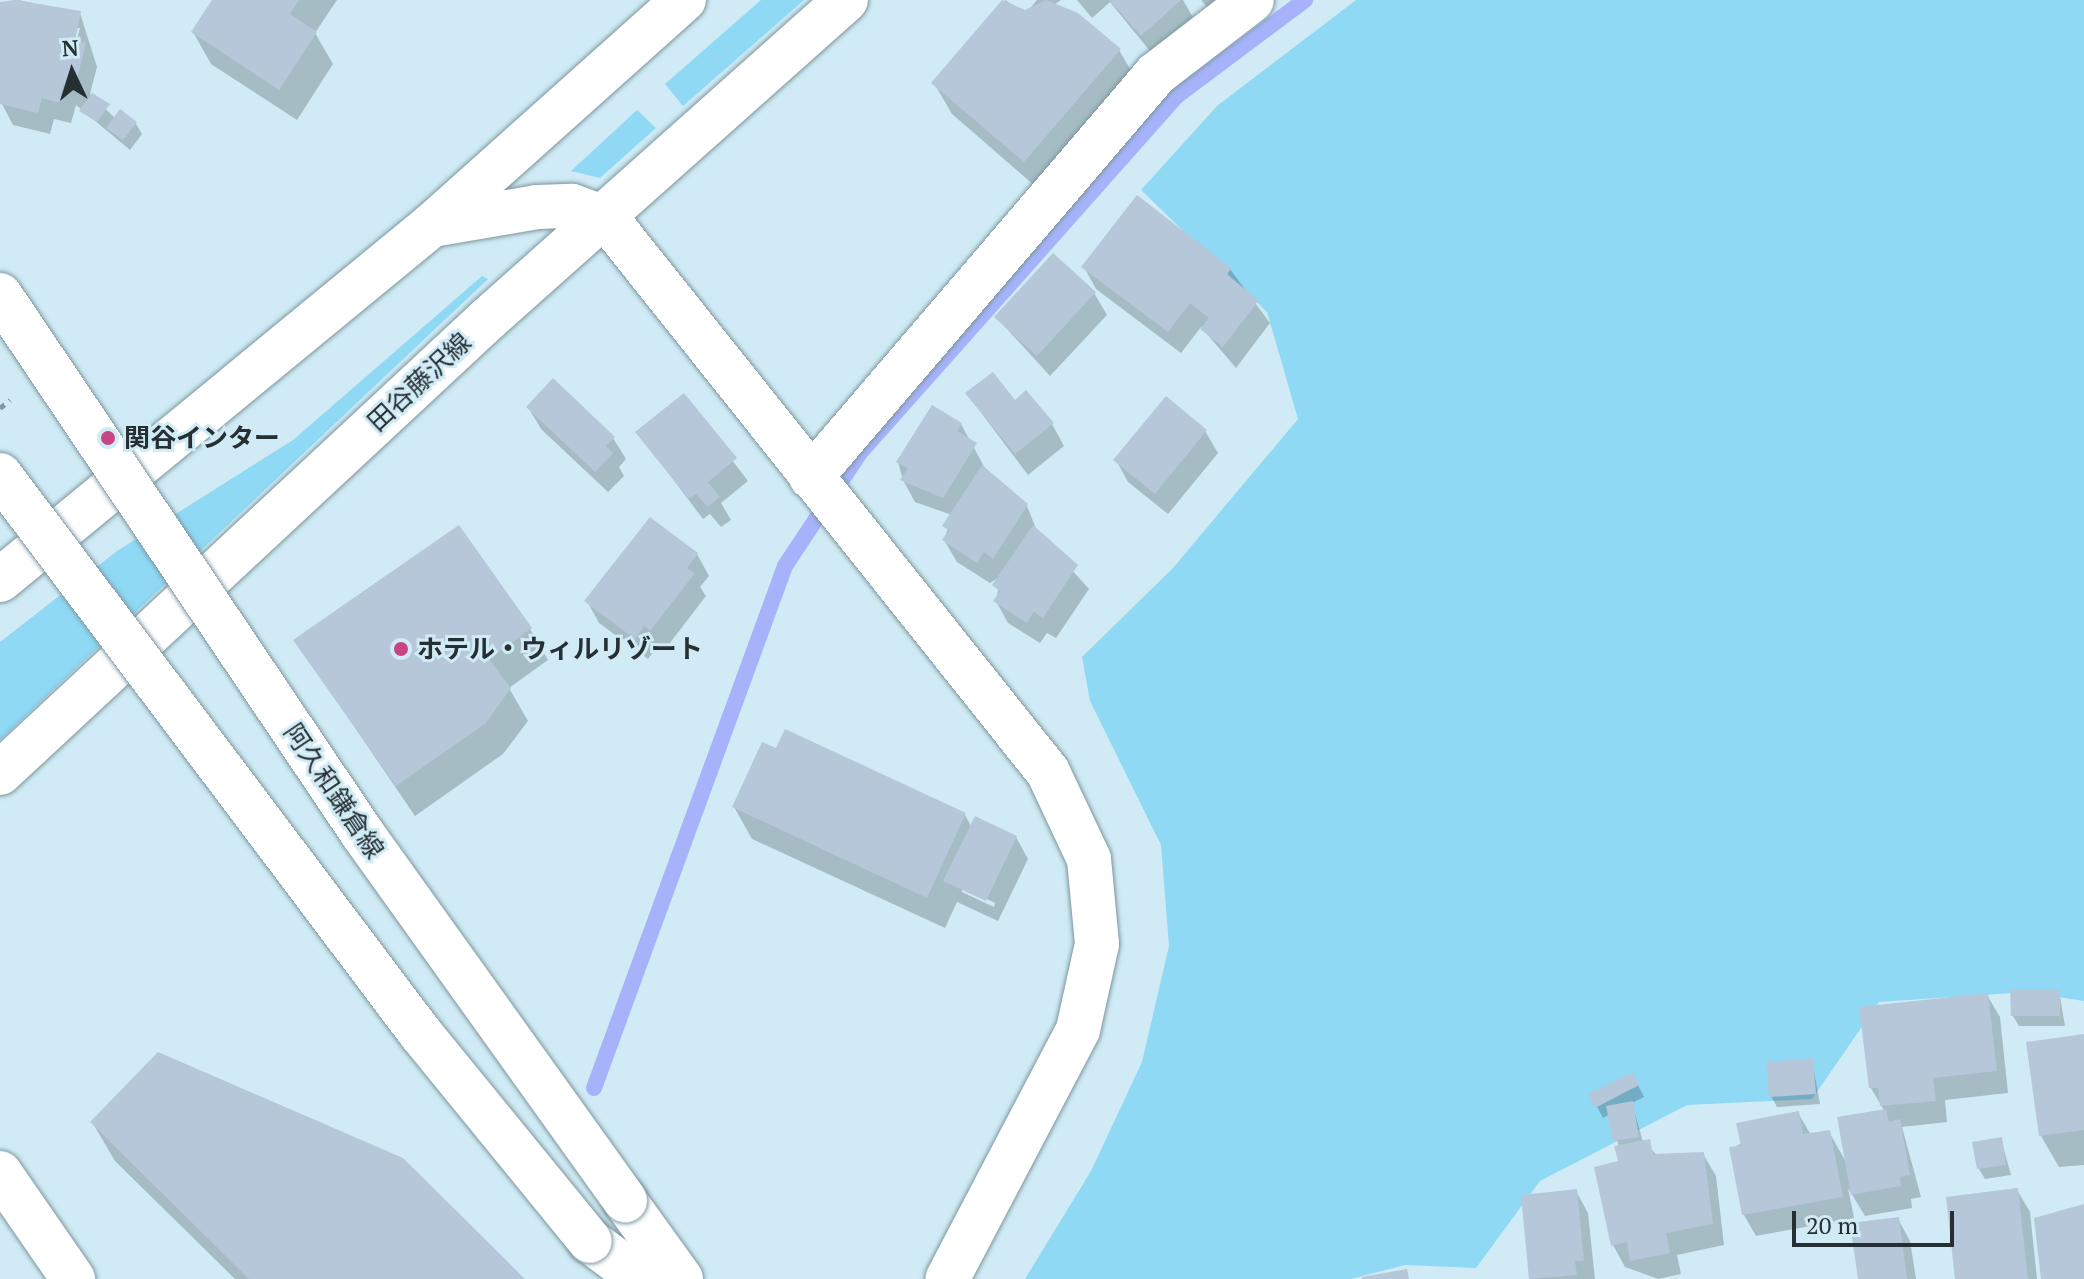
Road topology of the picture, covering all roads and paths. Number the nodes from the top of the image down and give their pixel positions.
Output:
1 (684, 0) edge
2 (846, 0) edge
3 (1252, 0) edge
4 (607, 219) junction
5 (432, 225) junction
6 (0, 295) edge
7 (0, 475) edge
8 (811, 477) junction
9 (0, 580) edge
10 (0, 773) edge
11 (0, 1173) edge
12 (73, 1279) edge
13 (641, 1279) edge
14 (681, 1279) edge
15 (947, 1279) edge

1 - 5 main road
2 - 4 main road, 田谷藤沢線
3 - 8 main road
4 - 5 main road
4 - 8 main road
4 - 10 main road, 田谷藤沢線
5 - 9 main road
6 - 14 main road, 阿久和鎌倉線, bridge
7 - 13 main road, bridge
8 - 15 main road
11 - 12 main road

